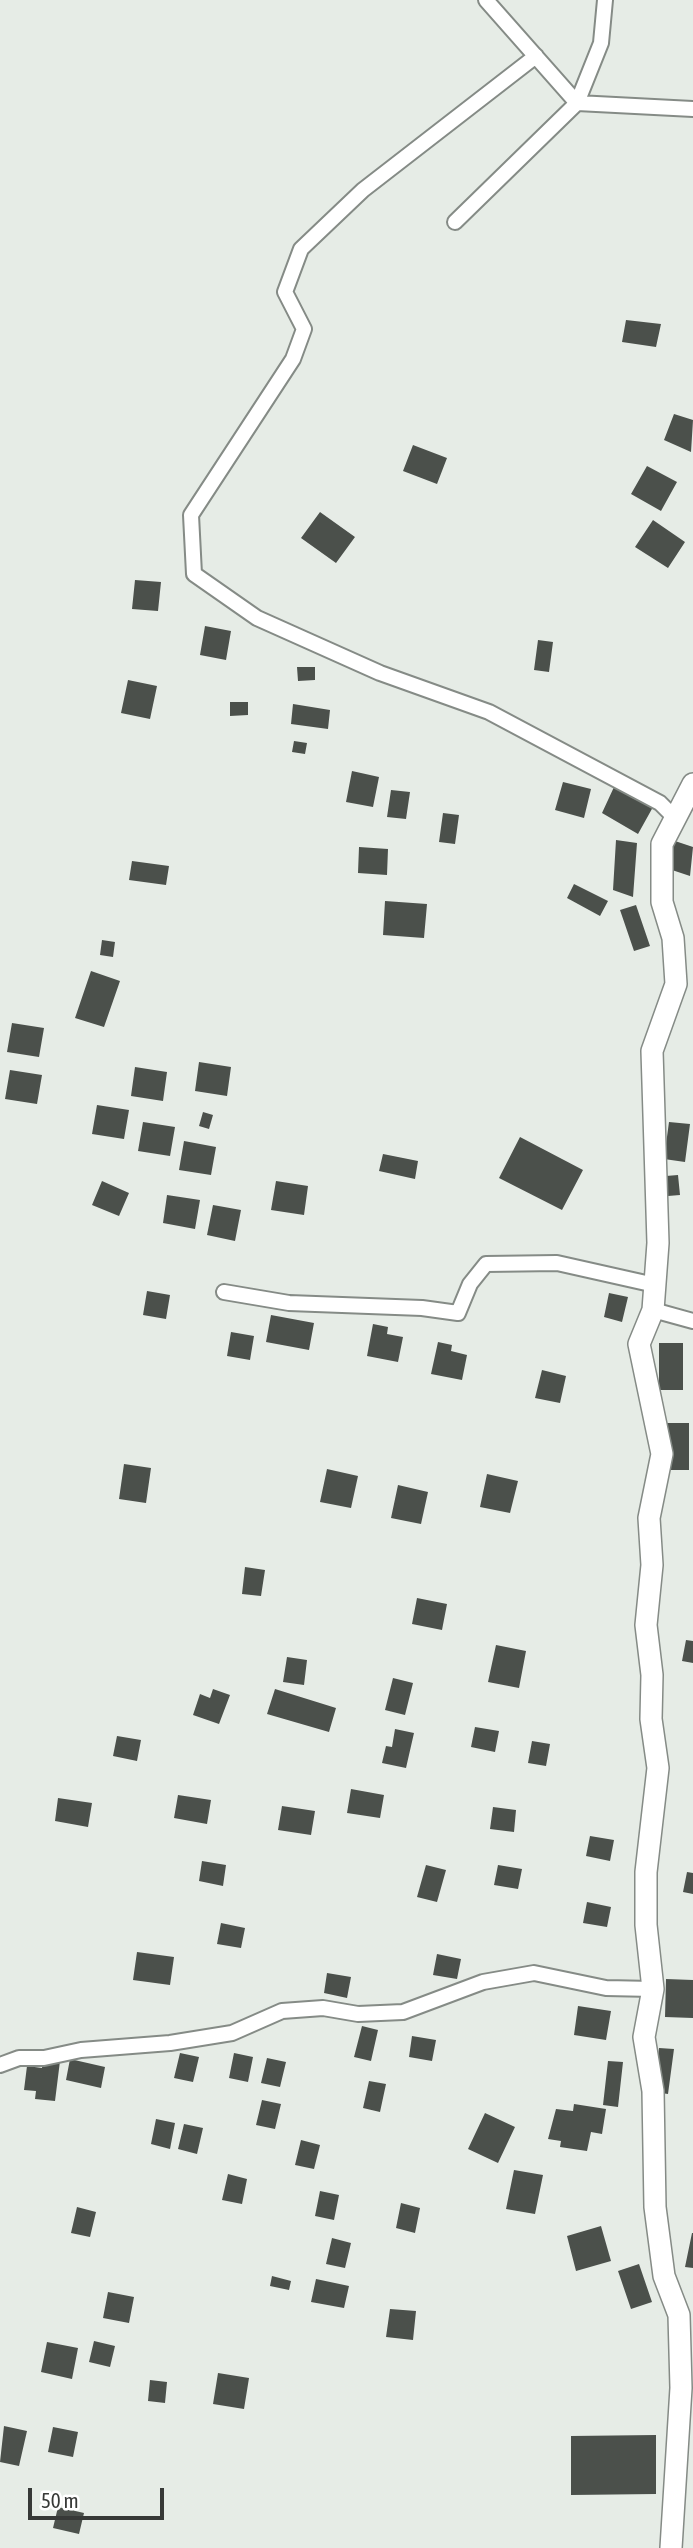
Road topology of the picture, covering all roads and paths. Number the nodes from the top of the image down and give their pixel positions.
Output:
1 (486, 0) edge
2 (604, 0) edge
3 (536, 56) junction
4 (577, 103) junction
5 (693, 109) edge
6 (455, 222) dead end
7 (693, 783) edge
8 (674, 817) junction
9 (655, 1285) junction
10 (224, 1292) dead end
11 (653, 1310) junction
12 (693, 1321) edge
13 (653, 1989) junction
14 (0, 2065) edge
15 (671, 2548) edge

1 - 3 street
2 - 4 street
3 - 4 street
3 - 8 street
4 - 5 street
4 - 6 street
7 - 8 street
8 - 9 street
9 - 10 street
9 - 11 street
11 - 12 street
11 - 13 street
13 - 14 street
13 - 15 street

